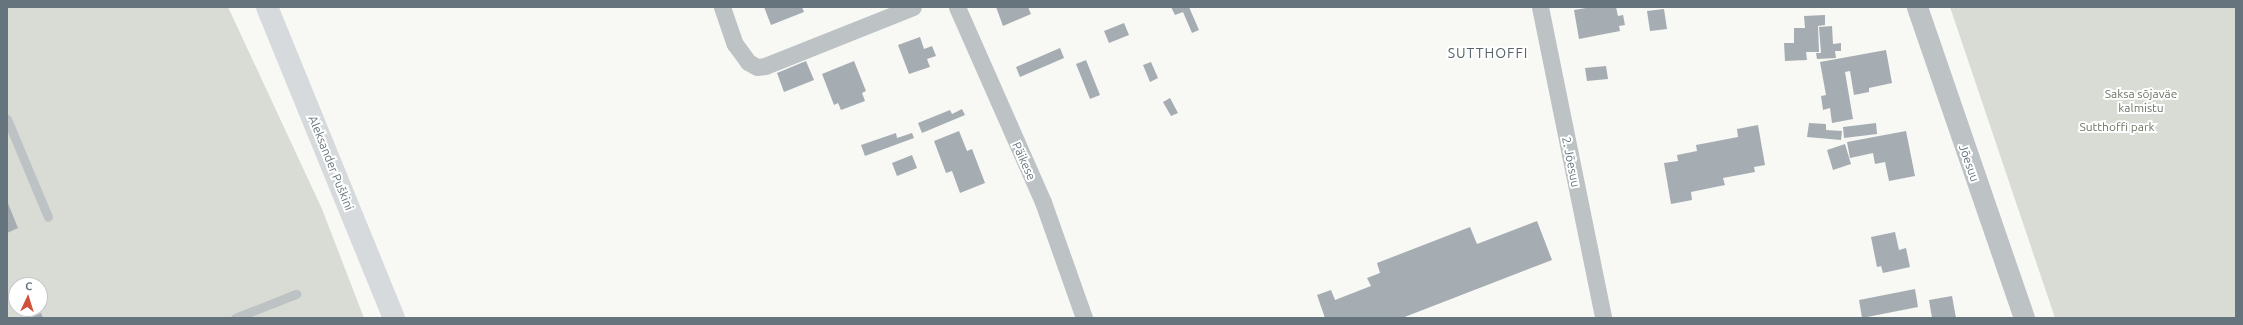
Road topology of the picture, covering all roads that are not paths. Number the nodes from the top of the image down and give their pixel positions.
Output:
1 (267, 7) edge
2 (722, 7) edge
3 (913, 7) edge
4 (957, 7) edge
5 (1540, 7) edge
6 (1917, 7) edge
7 (7, 119) edge
8 (48, 217) dead end
9 (296, 294) dead end
10 (235, 318) edge
11 (394, 318) edge
12 (1084, 318) edge
13 (1603, 318) edge
14 (2024, 318) edge

1 - 11 main road, Aleksander Puškini
2 - 3 street
4 - 12 street, Päikese
5 - 13 street, 2. Jõesuu
6 - 14 street, Jõesuu
7 - 8 lane
9 - 10 lane

